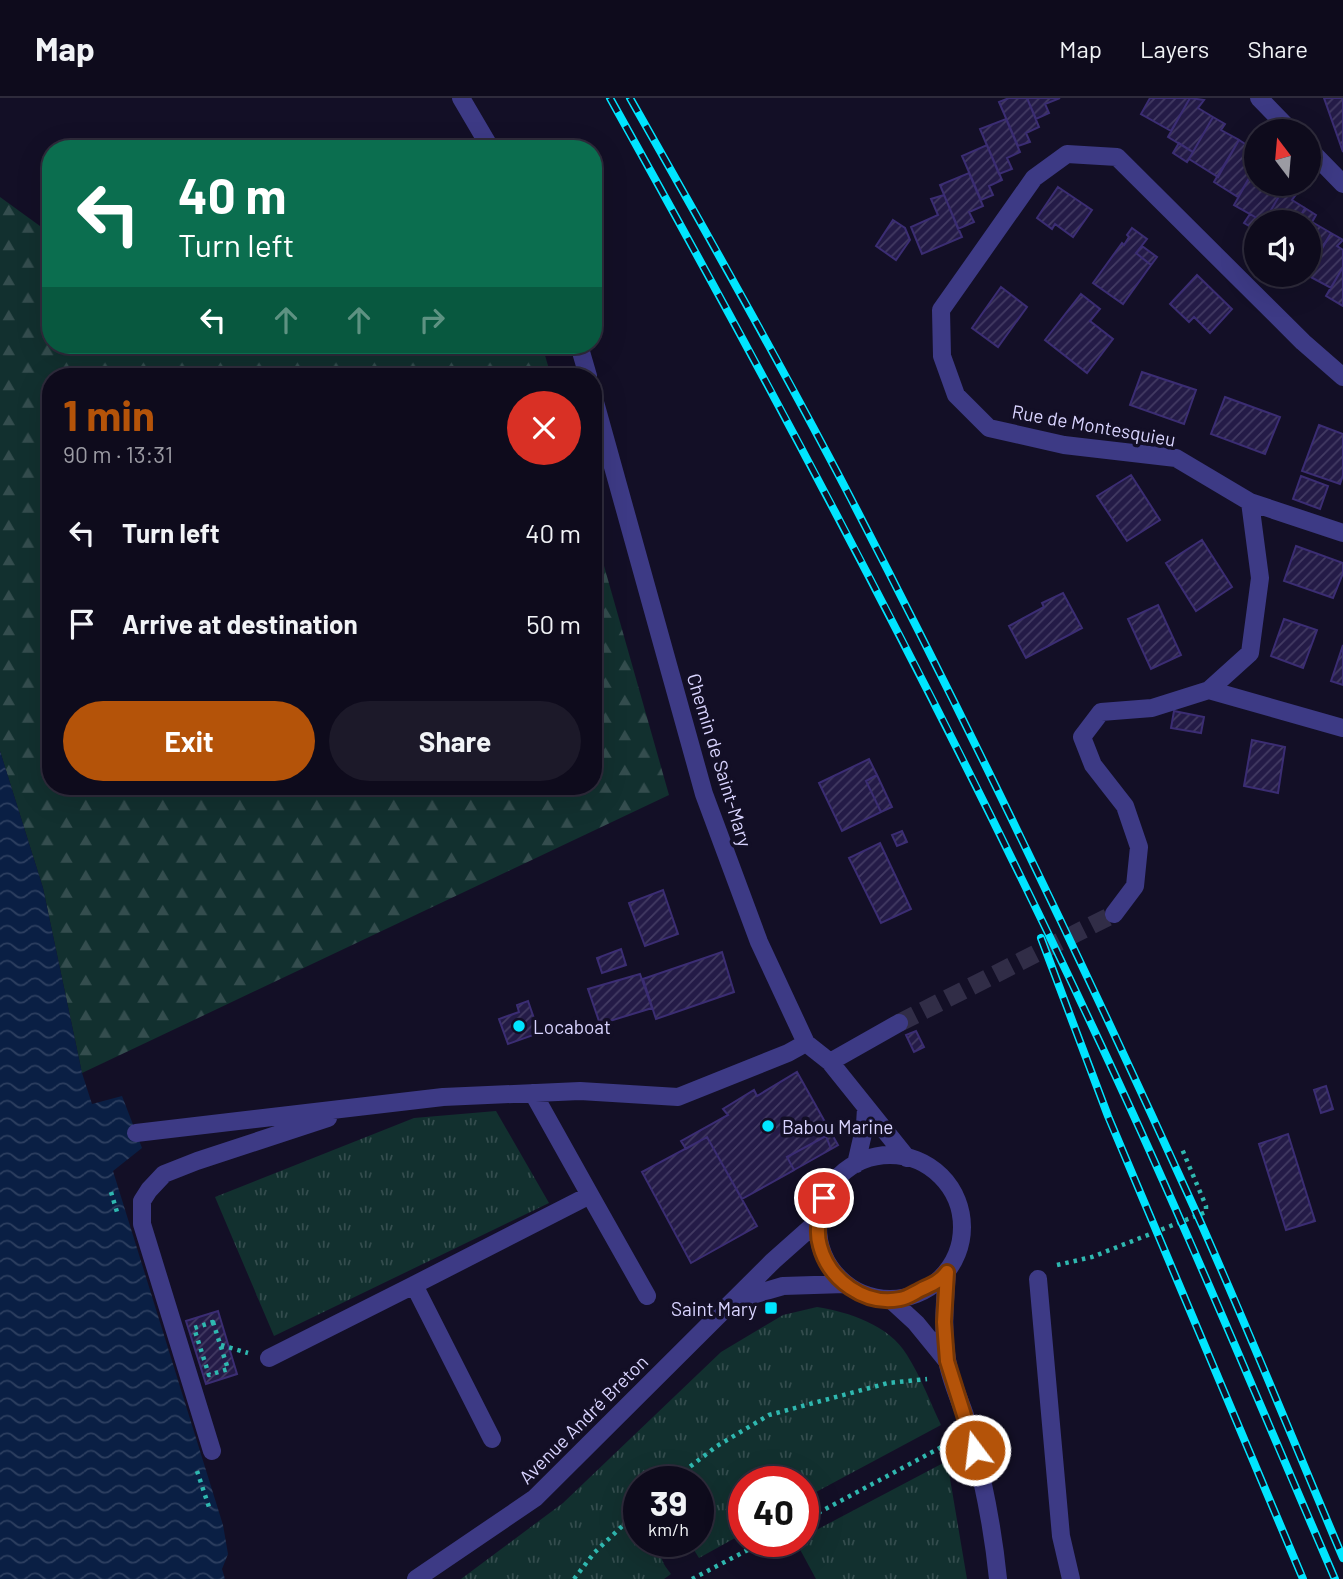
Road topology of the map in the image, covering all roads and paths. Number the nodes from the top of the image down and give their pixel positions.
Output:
1 (461, 98) edge
2 (1259, 98) edge
3 (1279, 119) edge
4 (486, 140) edge
5 (1321, 161) edge
6 (1343, 184) edge
7 (1343, 377) edge
8 (602, 427) edge
9 (1250, 502) junction
10 (1343, 533) edge
11 (1209, 691) junction
12 (1343, 728) edge
13 (1114, 914) tunnel mouth
14 (899, 1023) tunnel mouth
15 (806, 1043) junction
16 (830, 1062) junction
17 (533, 1093) junction
18 (365, 1105) junction
19 (866, 1108) junction
20 (136, 1133) dead end
21 (1182, 1149) dead end
22 (907, 1158) junction
23 (856, 1164) junction
24 (590, 1195) junction
25 (818, 1221) junction
26 (947, 1272) junction
27 (1044, 1273) joint
28 (845, 1284) junction
29 (414, 1285) junction
30 (647, 1296) dead end
31 (735, 1300) junction
32 (891, 1300) junction
33 (220, 1345) joint
34 (269, 1359) dead end
35 (947, 1361) junction
36 (927, 1379) dead end
37 (492, 1439) dead end
38 (952, 1441) dead end
39 (212, 1451) dead end
40 (691, 1466) edge
41 (819, 1512) edge
42 (623, 1525) edge
43 (734, 1557) edge
44 (416, 1579) edge
45 (574, 1579) edge
46 (692, 1579) edge
47 (998, 1579) edge
48 (1071, 1579) edge

1 - 4 street
2 - 3 street
5 - 6 street
7 - 9 street, Rue de Montesquieu
8 - 15 street, Chemin de Saint-Mary
9 - 10 street, Rue de Montesquieu
9 - 11 street
11 - 12 street
11 - 13 street
14 - 16 street
15 - 16 street, Chemin de Saint-Mary
15 - 17 street
16 - 19 street, Chemin de Saint-Mary
17 - 18 street
17 - 24 street
18 - 20 street
18 - 39 street
19 - 22 street, Chemin de Saint-Mary
19 - 23 street
21 - 27 path
22 - 23 street
22 - 26 street
23 - 25 street
24 - 29 street
24 - 30 street
25 - 28 street
25 - 31 street, Avenue André Breton
26 - 32 street
26 - 35 street
27 - 48 street
28 - 31 street, Avenue André Breton
28 - 32 street
29 - 34 street
29 - 37 street
31 - 44 street, Avenue André Breton
32 - 35 street
33 - 33 path
35 - 47 street
36 - 40 path
38 - 41 path
42 - 45 path
43 - 46 path

